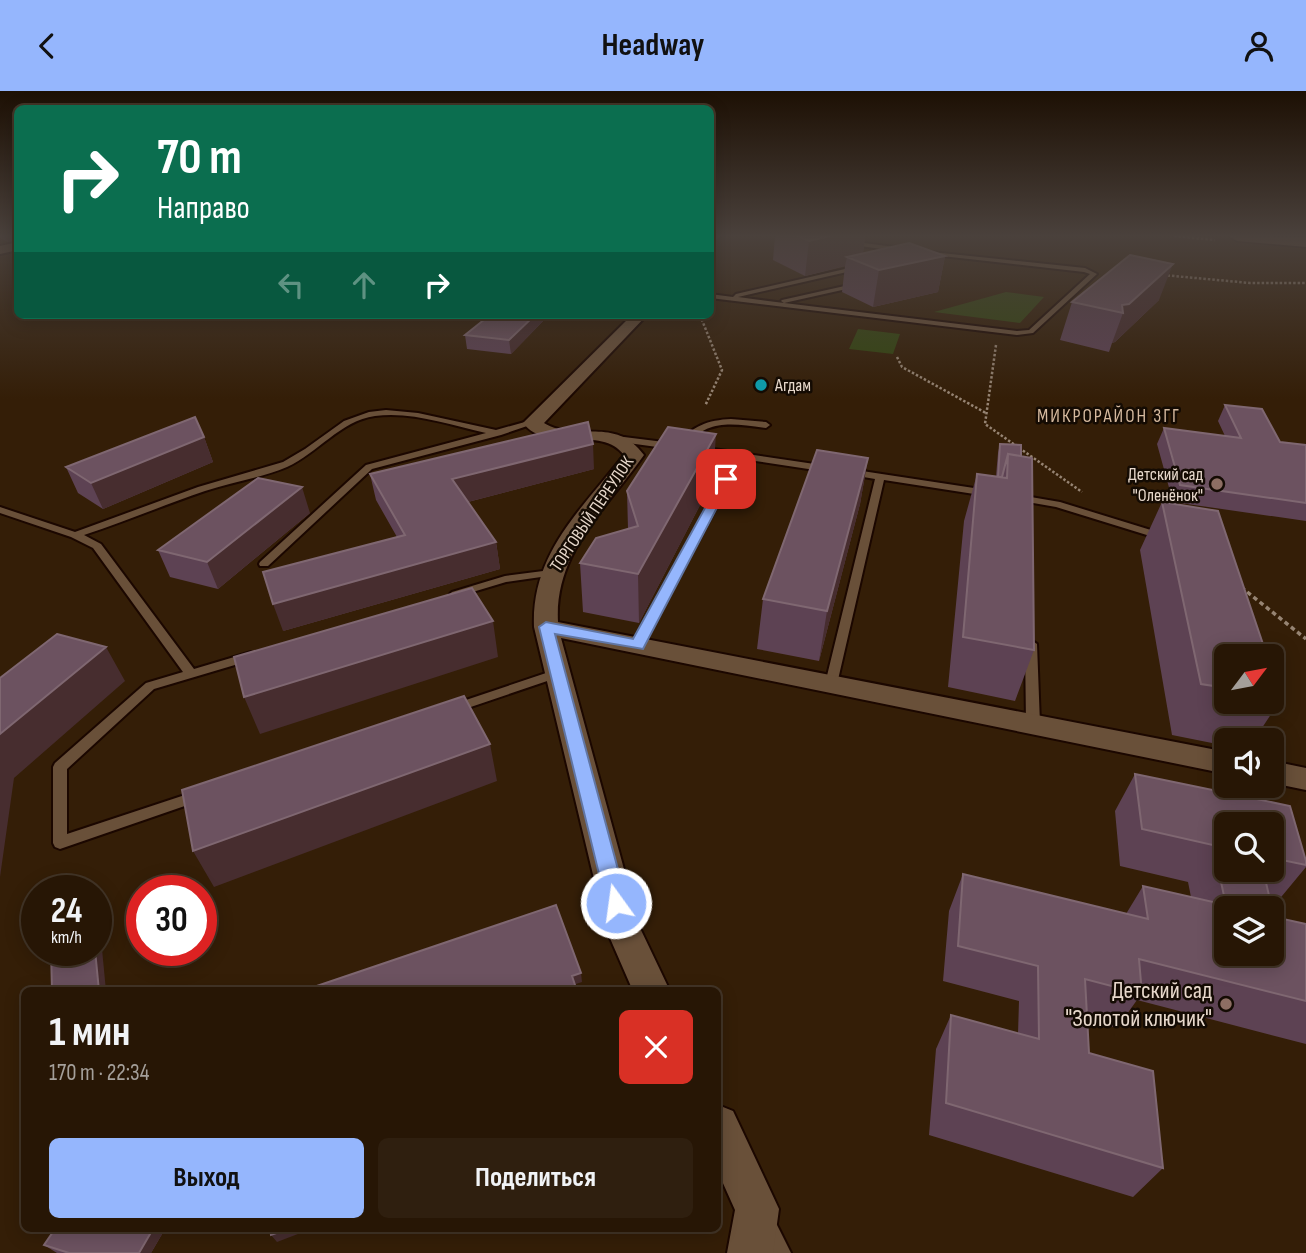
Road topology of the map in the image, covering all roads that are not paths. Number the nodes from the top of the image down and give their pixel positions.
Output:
1 (760, 290) edge
2 (833, 290) edge
3 (1076, 290) edge
4 (714, 296) edge
5 (726, 298) junction
6 (773, 304) junction
7 (636, 319) edge
8 (532, 423) junction
9 (766, 425) dead end
10 (498, 433) junction
11 (616, 439) junction
12 (679, 447) junction
13 (739, 456) junction
14 (880, 477) junction
15 (1000, 495) edge
16 (1014, 497) edge
17 (1027, 499) junction
18 (0, 510) edge
19 (1028, 513) edge
20 (75, 535) junction
21 (1175, 541) edge
22 (264, 564) dead end
23 (551, 573) junction
24 (440, 599) edge
25 (546, 627) junction
26 (1030, 632) edge
27 (637, 645) junction
28 (270, 650) edge
29 (558, 673) junction
30 (191, 674) junction
31 (831, 684) junction
32 (440, 713) edge
33 (1033, 724) junction
34 (1214, 760) edge
35 (1284, 774) edge
36 (1306, 779) edge
37 (217, 789) edge
38 (651, 987) edge
39 (721, 1132) edge
40 (757, 1209) junction
41 (750, 1253) edge
42 (780, 1253) edge

1 - 5 lane
2 - 6 lane
3 - 6 lane
4 - 5 lane
5 - 6 lane
7 - 8 street
8 - 10 lane
8 - 11 street, ТОРГОВЫЙ ПЕРЕУЛОК
9 - 12 lane
10 - 20 lane
10 - 22 lane
11 - 12 lane
11 - 23 street, ТОРГОВЫЙ ПЕРЕУЛОК
12 - 13 lane
13 - 14 lane
13 - 27 lane
14 - 15 lane
14 - 31 lane
16 - 17 lane
17 - 19 lane
17 - 21 lane
18 - 20 lane
20 - 30 lane
23 - 24 lane
23 - 25 street, ТОРГОВЫЙ ПЕРЕУЛОК
25 - 27 street
25 - 29 street, ТОРГОВЫЙ ПЕРЕУЛОК
26 - 33 lane
27 - 31 street
28 - 30 lane
29 - 32 lane
29 - 38 street, ТОРГОВЫЙ ПЕРЕУЛОК
30 - 37 lane
31 - 33 street
33 - 34 street
35 - 36 street
39 - 40 street
40 - 41 street
40 - 42 lane

